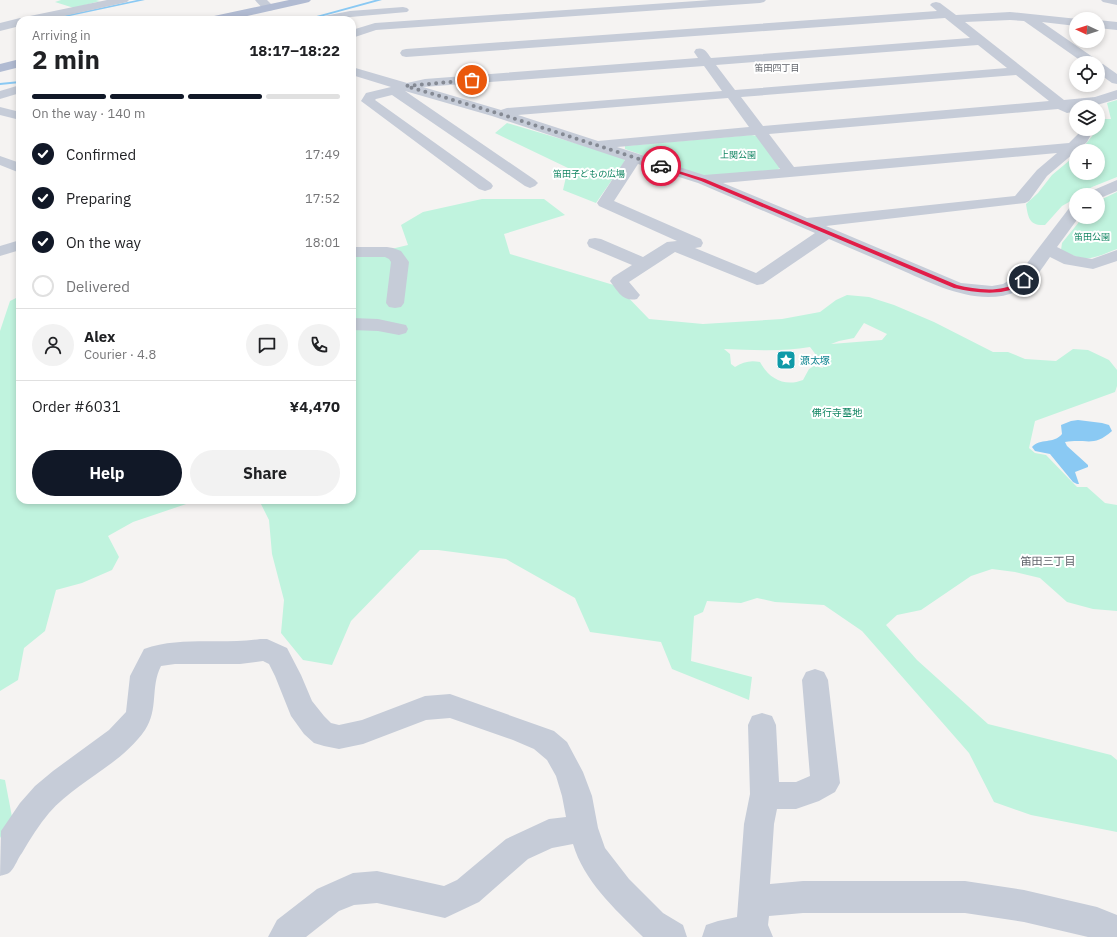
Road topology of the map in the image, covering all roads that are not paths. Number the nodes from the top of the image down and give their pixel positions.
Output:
1 (123, 0) edge
2 (305, 0) edge
3 (760, 0) edge
4 (929, 0) edge
5 (1107, 0) edge
6 (1117, 2) edge
7 (265, 4) edge
8 (411, 9) dead end
9 (677, 14) edge
10 (49, 16) edge
11 (227, 16) edge
12 (341, 16) edge
13 (950, 17) junction
14 (1026, 17) junction
15 (1069, 21) edge
16 (16, 23) edge
17 (400, 25) junction
18 (1105, 25) edge
19 (0, 27) edge
20 (1116, 27) edge
21 (356, 33) edge
22 (980, 41) junction
23 (406, 53) junction
24 (1082, 56) edge
25 (707, 62) junction
26 (16, 64) edge
27 (0, 68) edge
28 (356, 71) edge
29 (1018, 71) junction
30 (1105, 72) edge
31 (406, 80) junction
32 (1117, 80) edge
33 (16, 89) edge
34 (731, 94) junction
35 (1117, 94) edge
36 (0, 95) edge
37 (1061, 105) junction
38 (0, 111) edge
39 (1069, 111) edge
40 (497, 113) junction
41 (16, 115) edge
42 (759, 131) junction
43 (1083, 136) edge
44 (594, 144) junction
45 (1076, 144) edge
46 (1069, 147) edge
47 (1069, 150) edge
48 (634, 158) junction
49 (0, 160) edge
50 (16, 166) edge
51 (789, 172) junction
52 (703, 180) junction
53 (530, 183) dead end
54 (1117, 185) edge
55 (485, 186) dead end
56 (1105, 190) edge
57 (1069, 219) edge
58 (806, 223) junction
59 (828, 232) junction
60 (595, 243) dead end
61 (16, 247) edge
62 (1047, 249) junction
63 (0, 251) edge
64 (356, 252) edge
65 (1117, 255) edge
66 (644, 264) junction
67 (764, 275) junction
68 (631, 295) dead end
69 (395, 303) dead end
70 (356, 324) edge
71 (399, 329) dead end
72 (816, 680) dead end
73 (762, 726) dead end
74 (765, 794) junction
75 (584, 828) junction
76 (0, 861) edge
77 (754, 923) edge
78 (1117, 932) edge
79 (284, 937) edge
80 (670, 937) edge
81 (718, 937) edge

1 - 10 street
2 - 7 main road
3 - 9 street
4 - 13 street
5 - 6 street
7 - 11 main road
8 - 12 street
9 - 13 street
9 - 17 street
9 - 23 street
9 - 25 street
13 - 14 street
13 - 22 street
14 - 15 street
14 - 24 street
16 - 19 street
17 - 21 street
17 - 23 street
18 - 20 street
22 - 25 street
22 - 29 street
23 - 31 street
25 - 31 street
25 - 34 street
26 - 27 main road
28 - 31 street
29 - 34 street
29 - 37 street
30 - 32 street
31 - 40 street
31 - 53 street
31 - 55 street
33 - 36 street
34 - 40 street
34 - 42 street
35 - 37 street
37 - 39 street
37 - 42 street
38 - 41 street
40 - 44 street
42 - 44 street
42 - 51 street
43 - 45 street
44 - 48 street
46 - 51 street
47 - 58 street
48 - 52 street
48 - 67 street
49 - 50 street
51 - 52 street
52 - 58 street
54 - 56 street
57 - 62 street
58 - 59 street
59 - 62 street
59 - 67 street
60 - 66 street
61 - 63 street
62 - 65 street
64 - 69 street
66 - 67 street
66 - 68 street
70 - 71 street
72 - 74 street
73 - 74 street
74 - 77 street
75 - 76 street
75 - 79 street
75 - 80 street
77 - 78 street
77 - 81 street

